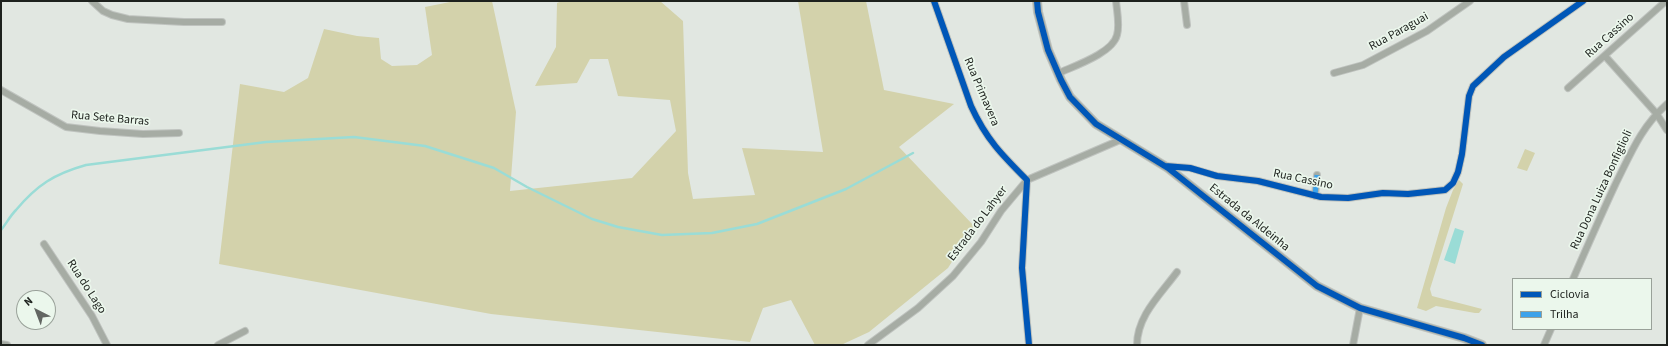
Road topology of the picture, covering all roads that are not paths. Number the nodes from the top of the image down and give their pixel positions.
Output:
1 (92, 1) edge
2 (934, 1) edge
3 (1037, 1) edge
4 (1116, 1) edge
5 (1184, 1) edge
6 (1470, 1) edge
7 (1666, 1) edge
8 (1581, 2) edge
9 (222, 22) dead end
10 (1187, 25) dead end
11 (1605, 56) junction
12 (1059, 73) junction
13 (1334, 73) dead end
14 (1568, 88) dead end
15 (1, 90) edge
16 (1667, 104) edge
17 (1656, 113) junction
18 (1667, 130) edge
19 (179, 133) dead end
20 (1120, 140) junction
21 (1165, 166) junction
22 (1317, 175) dead end
23 (1027, 180) junction
24 (1315, 196) junction
25 (44, 244) dead end
26 (1176, 272) dead end
27 (1573, 278) edge
28 (1360, 308) junction
29 (245, 330) dead end
30 (1551, 330) edge
31 (1, 344) edge
32 (8, 345) edge
33 (107, 345) edge
34 (218, 345) edge
35 (868, 345) edge
36 (1029, 345) edge
37 (1137, 345) edge
38 (1353, 345) edge
39 (1482, 345) edge
40 (1544, 345) edge

1 - 9 street
2 - 23 street, Rua Primavera
3 - 12 street, Estrada da Aldeinha
4 - 12 street
5 - 10 street
6 - 13 street, Rua Paraguai
7 - 11 street, Rua Cassino
8 - 24 street, Rua Cassino
11 - 14 street, Rua Cassino
11 - 17 street
12 - 20 street, Estrada da Aldeinha
15 - 19 street, Rua Sete Barras
16 - 17 street, Rua Dona Luiza Bonfiglioli
17 - 18 street
17 - 27 street, Rua Dona Luiza Bonfiglioli
20 - 21 street, Estrada da Aldeinha
20 - 23 street, Estrada do Lahyer
21 - 24 street, Rua Cassino
21 - 28 street, Estrada da Aldeinha
22 - 24 street
23 - 35 street, Estrada do Lahyer
23 - 36 street
25 - 33 street, Rua do Lago
26 - 37 street
28 - 38 street
28 - 39 street, Estrada da Aldeinha
29 - 34 street
30 - 40 street
31 - 32 street

